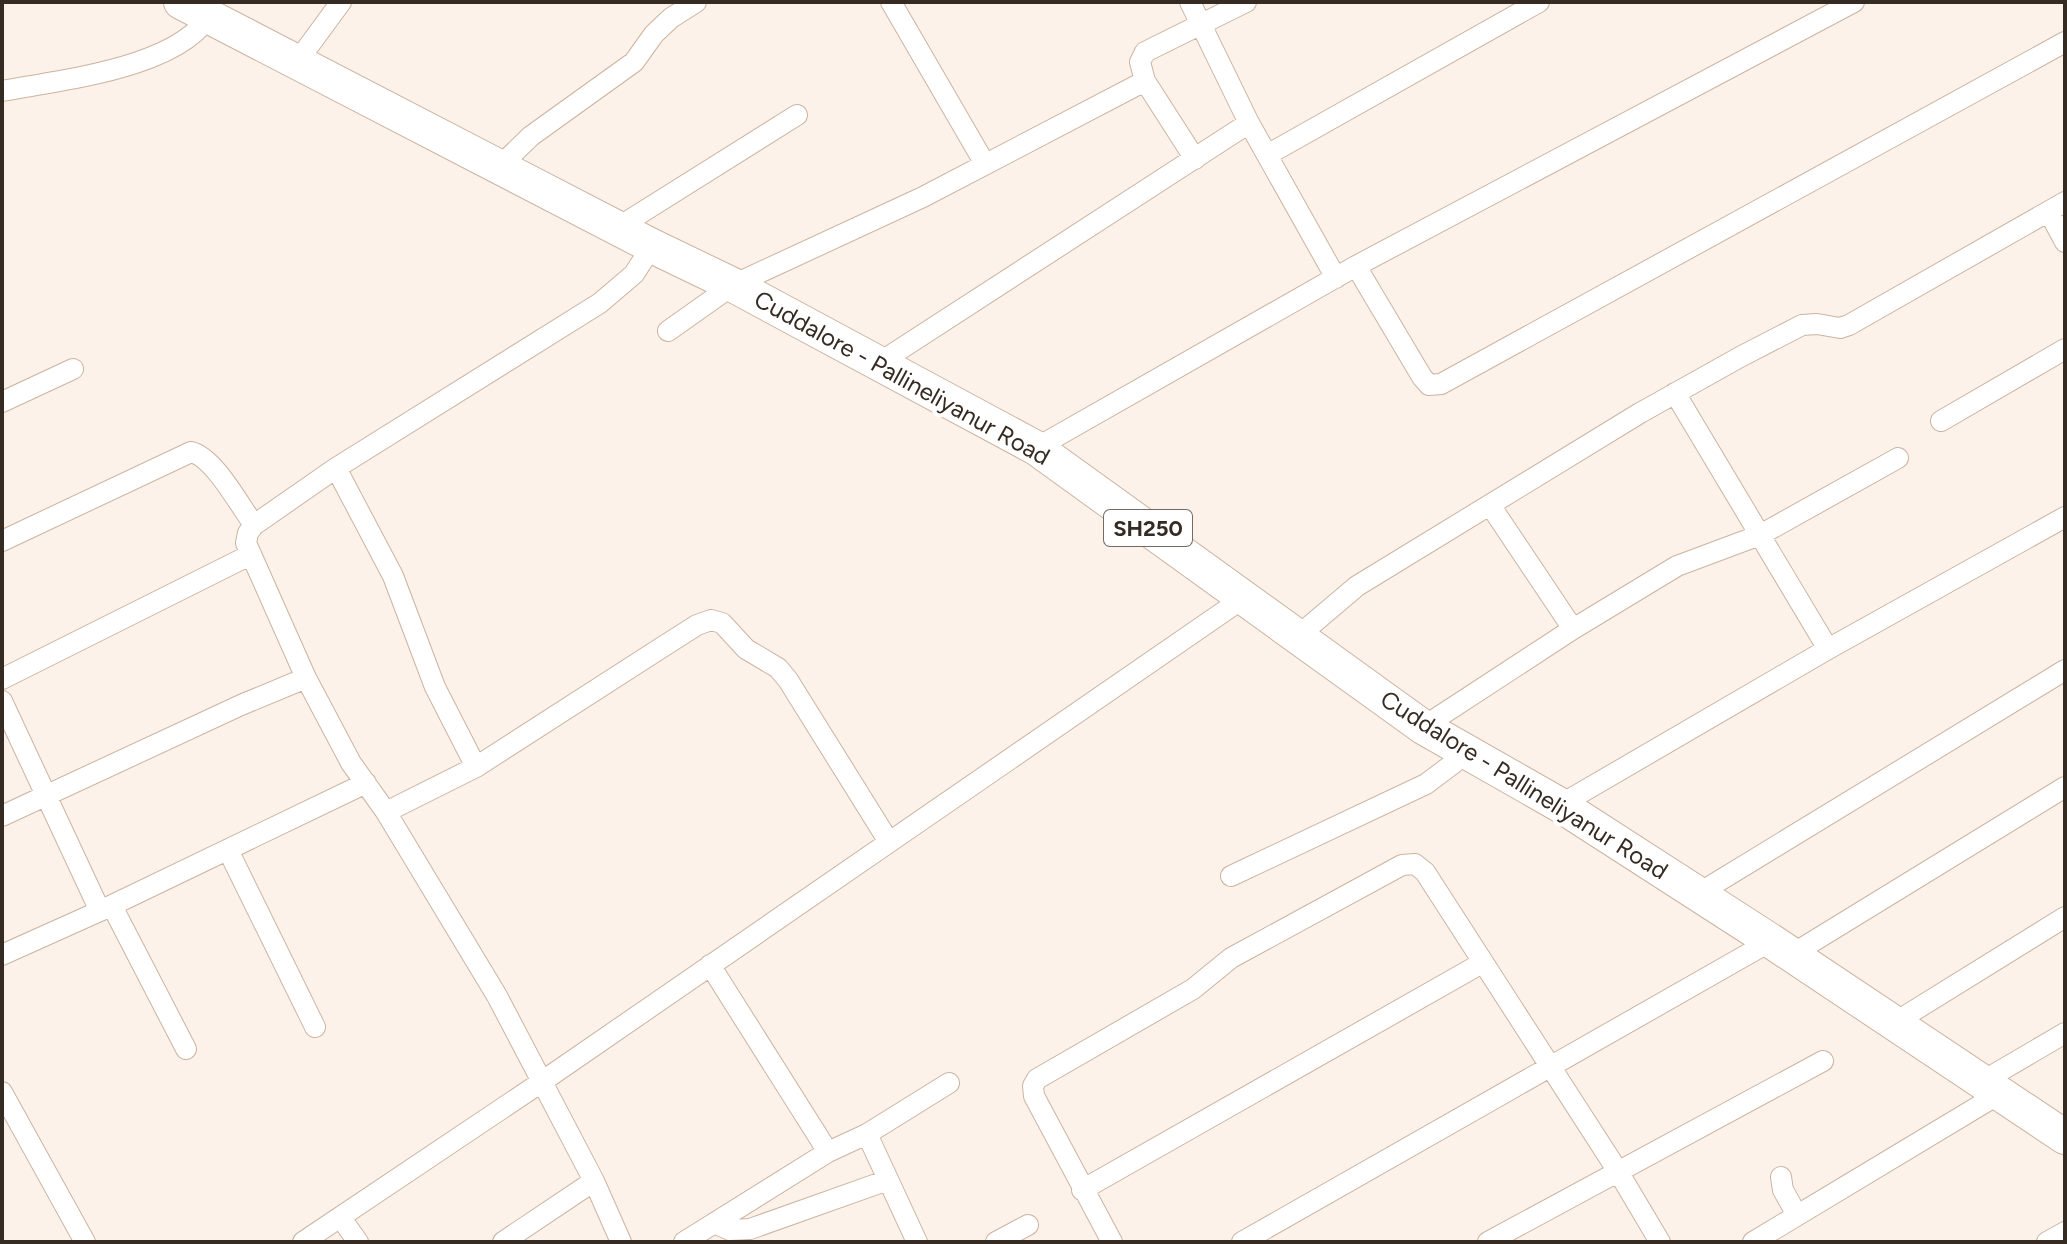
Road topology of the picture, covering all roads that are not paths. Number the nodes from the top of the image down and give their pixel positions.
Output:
1 (341, 2) edge
2 (891, 2) edge
3 (1190, 2) edge
4 (1246, 2) edge
5 (1539, 2) edge
6 (1854, 2) edge
7 (688, 4) edge
8 (202, 7) edge
9 (1201, 25) junction
10 (2065, 42) edge
11 (297, 62) junction
12 (1145, 81) junction
13 (2, 91) edge
14 (797, 115) dead end
15 (1249, 123) junction
16 (1267, 155) junction
17 (1195, 159) junction
18 (985, 164) junction
19 (500, 166) junction
20 (2057, 207) edge
21 (617, 228) junction
22 (2065, 242) edge
23 (652, 246) junction
24 (1356, 266) junction
25 (1336, 278) junction
26 (733, 285) junction
27 (668, 331) dead end
28 (2065, 349) edge
29 (879, 363) junction
30 (73, 369) dead end
31 (1675, 393) junction
32 (2, 402) edge
33 (1941, 421) dead end
34 (1036, 448) junction
35 (1898, 458) dead end
36 (336, 468) junction
37 (1490, 505) junction
38 (2065, 517) edge
39 (254, 525) junction
40 (1760, 535) junction
41 (2, 541) edge
42 (250, 555) junction
43 (1245, 597) junction
44 (1573, 629) junction
45 (1298, 636) junction
46 (1828, 649) junction
47 (2065, 670) edge
48 (306, 678) junction
49 (2, 679) edge
50 (2, 701) edge
51 (1423, 727) junction
52 (1462, 749) junction
53 (476, 767) junction
54 (366, 783) junction
55 (2065, 787) edge
56 (45, 796) junction
57 (1560, 805) junction
58 (386, 812) junction
59 (2, 816) edge
60 (889, 842) junction
61 (228, 850) junction
62 (1231, 876) dead end
63 (1696, 895) junction
64 (106, 908) junction
65 (2065, 917) edge
66 (1781, 948) junction
67 (2, 955) edge
68 (1482, 963) junction
69 (710, 965) junction
70 (1894, 1023) junction
71 (315, 1027) dead end
72 (2065, 1033) edge
73 (186, 1049) dead end
74 (1823, 1061) dead end
75 (1550, 1068) junction
76 (540, 1083) junction
77 (949, 1083) dead end
78 (1991, 1088) junction
79 (2, 1092) edge
80 (867, 1134) junction
81 (2065, 1137) edge
82 (828, 1152) junction
83 (1619, 1173) junction
84 (1781, 1177) dead end
85 (888, 1180) junction
86 (594, 1181) junction
87 (1082, 1190) junction
88 (1797, 1215) junction
89 (341, 1218) junction
90 (714, 1223) junction
91 (1028, 1225) dead end
92 (2065, 1232) edge
93 (85, 1242) edge
94 (303, 1242) edge
95 (358, 1242) edge
96 (503, 1242) edge
97 (621, 1242) edge
98 (684, 1242) edge
99 (917, 1242) edge
100 (996, 1242) edge
101 (1112, 1242) edge
102 (1242, 1242) edge
103 (1488, 1242) edge
104 (1660, 1242) edge
105 (1753, 1242) edge
106 (2047, 1242) edge

1 - 11 street
2 - 18 street
3 - 9 street
4 - 9 street
5 - 16 street
6 - 24 street
7 - 19 street
8 - 11 main road, Cuddalore - Pallineliyanur Road / SH250
8 - 13 street
9 - 12 street
9 - 15 street
10 - 24 street
11 - 19 main road, Cuddalore - Pallineliyanur Road / SH250
12 - 17 street
12 - 18 street
14 - 21 street
15 - 16 street
15 - 17 street
16 - 25 street
17 - 29 street
18 - 26 street
19 - 21 main road, Cuddalore - Pallineliyanur Road / SH250
20 - 22 street
20 - 31 street
21 - 23 main road, Cuddalore - Pallineliyanur Road / SH250
23 - 26 main road, Cuddalore - Pallineliyanur Road / SH250
23 - 36 street
24 - 25 street
25 - 34 street
26 - 27 street
26 - 29 main road, Cuddalore - Pallineliyanur Road / SH250
28 - 33 street
29 - 34 main road, Cuddalore - Pallineliyanur Road / SH250
30 - 32 street
31 - 37 street
31 - 40 street
34 - 43 main road, Cuddalore - Pallineliyanur Road / SH250
35 - 40 street
36 - 39 street
36 - 53 street
37 - 44 street
37 - 45 street
38 - 46 street
39 - 41 street
39 - 42 street
40 - 44 street
40 - 46 street
42 - 48 street
42 - 49 street
43 - 45 main road, Cuddalore - Pallineliyanur Road / SH250
43 - 60 street
44 - 51 street
45 - 51 main road, Cuddalore - Pallineliyanur Road / SH250
46 - 57 street
47 - 63 street
48 - 54 street
48 - 56 street
50 - 56 street
51 - 52 main road, Cuddalore - Pallineliyanur Road / SH250
52 - 57 main road, Cuddalore - Pallineliyanur Road / SH250
52 - 62 street
53 - 58 street
53 - 60 street
54 - 58 street
54 - 61 street
55 - 66 street
56 - 59 street
56 - 64 street
57 - 63 main road, Cuddalore - Pallineliyanur Road / SH250
58 - 76 street
60 - 69 street
61 - 64 street
61 - 71 street
63 - 66 main road, Cuddalore - Pallineliyanur Road / SH250
64 - 67 street
64 - 73 street
65 - 70 street
66 - 70 main road, Cuddalore - Pallineliyanur Road / SH250
66 - 75 street
68 - 75 street
68 - 87 street
68 - 87 street
69 - 76 street
69 - 82 street
70 - 78 main road, Cuddalore - Pallineliyanur Road / SH250
72 - 78 street
74 - 83 street
75 - 83 street
75 - 102 street
76 - 86 street
76 - 89 street
77 - 80 street
78 - 81 main road, Cuddalore - Pallineliyanur Road / SH250
78 - 88 street
79 - 93 street
80 - 82 street
80 - 85 street
82 - 90 street
83 - 103 street
83 - 104 street
84 - 88 street
85 - 90 street
85 - 99 street
86 - 96 street
86 - 97 street
87 - 101 street
88 - 105 street
89 - 94 street
89 - 95 street
90 - 98 street
91 - 100 street
92 - 106 street

